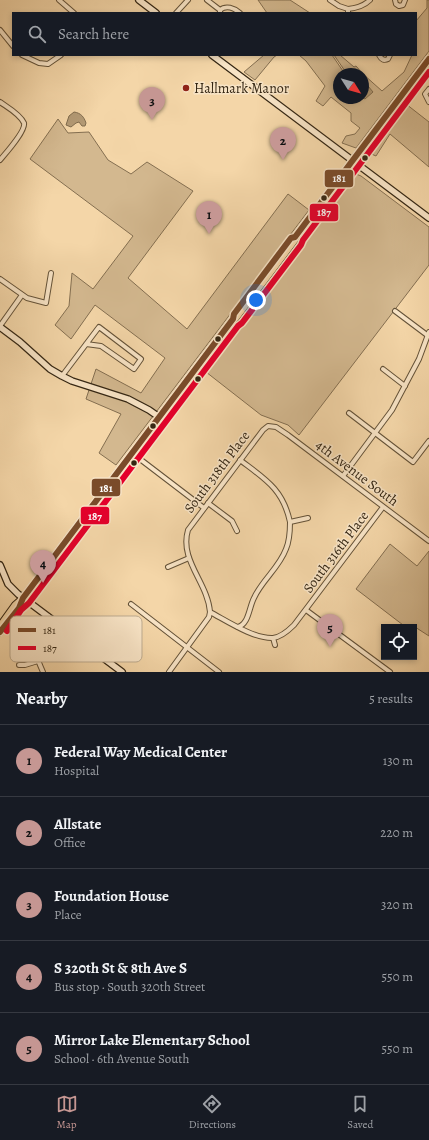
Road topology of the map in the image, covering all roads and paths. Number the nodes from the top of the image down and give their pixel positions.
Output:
1 (59, 0) edge
2 (139, 0) edge
3 (188, 0) edge
4 (207, 0) edge
5 (330, 0) edge
6 (370, 0) edge
7 (395, 0) edge
8 (405, 0) edge
9 (348, 11) edge
10 (73, 12) edge
11 (155, 12) edge
12 (177, 12) edge
13 (220, 12) edge
14 (239, 12) edge
15 (0, 30) edge
16 (12, 45) edge
17 (24, 56) edge
18 (60, 56) edge
19 (213, 56) edge
20 (380, 56) edge
21 (390, 56) edge
22 (429, 59) edge
23 (429, 89) edge
24 (0, 102) edge
25 (429, 102) edge
26 (0, 160) edge
27 (352, 160) junction
28 (429, 218) edge
29 (51, 273) dead end
30 (0, 279) edge
31 (22, 295) junction
32 (395, 311) dead end
33 (0, 326) edge
34 (428, 333) edge
35 (86, 344) junction
36 (383, 369) dead end
37 (62, 376) junction
38 (405, 386) junction
39 (349, 413) dead end
40 (159, 418) junction
41 (270, 426) joint
42 (375, 433) junction
43 (429, 441) edge
44 (132, 453) junction
45 (240, 460) junction
46 (343, 476) junction
47 (208, 503) junction
48 (383, 507) junction
49 (204, 508) junction
50 (308, 518) dead end
51 (290, 522) junction
52 (237, 531) dead end
53 (429, 541) edge
54 (189, 558) junction
55 (0, 565) edge
56 (168, 566) dead end
57 (23, 598) junction
58 (131, 604) dead end
59 (306, 610) junction
60 (210, 612) junction
61 (13, 616) edge
62 (48, 616) edge
63 (10, 619) edge
64 (0, 626) edge
65 (238, 627) junction
66 (0, 632) edge
67 (273, 638) junction
68 (275, 644) dead end
69 (187, 647) junction
70 (35, 662) edge
71 (38, 662) edge
72 (109, 662) edge
73 (19, 665) dead end
74 (43, 672) edge
75 (122, 672) edge
76 (169, 672) edge
77 (219, 672) edge
78 (390, 672) edge

1 - 10 street
2 - 11 street
3 - 12 street
4 - 13 street
5 - 9 street
6 - 9 street
7 - 8 street
13 - 14 street
15 - 16 street
17 - 18 street
19 - 27 street
20 - 21 street
22 - 27 main road
23 - 25 street
24 - 26 street
27 - 28 street
27 - 40 main road
29 - 31 street
30 - 31 street
31 - 33 street
32 - 34 street
33 - 37 street
34 - 38 street
35 - 35 street
35 - 37 street
36 - 38 street
37 - 40 street
38 - 42 street
39 - 42 street
40 - 44 main road
41 - 45 street, South 318th Place
41 - 46 street, 4th Avenue South
42 - 43 street
42 - 46 street
44 - 49 street
44 - 57 main road
45 - 47 street, South 318th Place
45 - 51 street
46 - 48 street, 4th Avenue South
47 - 49 street, South 318th Place
47 - 52 street
48 - 53 street, 4th Avenue South
48 - 59 street, South 316th Place
49 - 54 street, South 318th Place
50 - 51 street
51 - 65 street
54 - 56 street
54 - 60 street
55 - 57 street
57 - 61 main road
57 - 62 street
57 - 64 main road
58 - 69 street
59 - 67 street, South 316th Place
59 - 78 street
60 - 65 street
60 - 69 street
63 - 66 main road
65 - 67 street
67 - 68 street
69 - 76 street
69 - 77 street
70 - 73 street
71 - 74 street
72 - 75 street

